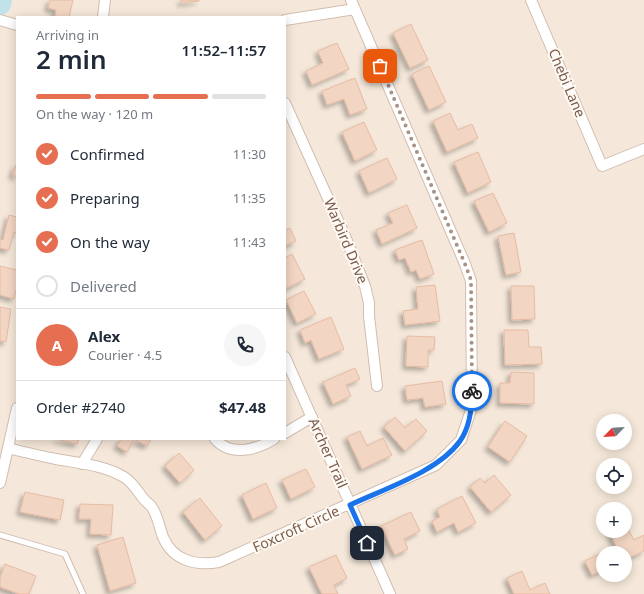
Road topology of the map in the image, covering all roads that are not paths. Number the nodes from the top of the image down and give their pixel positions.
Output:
1 (105, 0) edge
2 (532, 0) edge
3 (353, 4) edge
4 (103, 16) edge
5 (0, 20) edge
6 (286, 20) edge
7 (14, 24) edge
8 (286, 105) edge
9 (644, 149) edge
10 (286, 359) edge
11 (377, 386) dead end
12 (16, 412) edge
13 (312, 417) junction
14 (286, 432) edge
15 (96, 440) edge
16 (216, 440) edge
17 (272, 440) edge
18 (8, 448) junction
19 (82, 464) junction
20 (0, 484) edge
21 (350, 505) junction
22 (0, 534) edge
23 (83, 594) edge
24 (390, 594) edge

1 - 4 street
2 - 9 street, Chebi Lane
3 - 6 street
3 - 21 street, Foxcroft Circle
5 - 7 street
8 - 11 street, Warbird Drive
10 - 13 street, Archer Trail
12 - 18 street
13 - 14 street
13 - 21 street, Archer Trail
15 - 19 street
16 - 17 street
18 - 19 street, Foxcroft Circle
18 - 20 street
19 - 21 street, Foxcroft Circle
21 - 24 street, Archer Trail
22 - 23 lane

